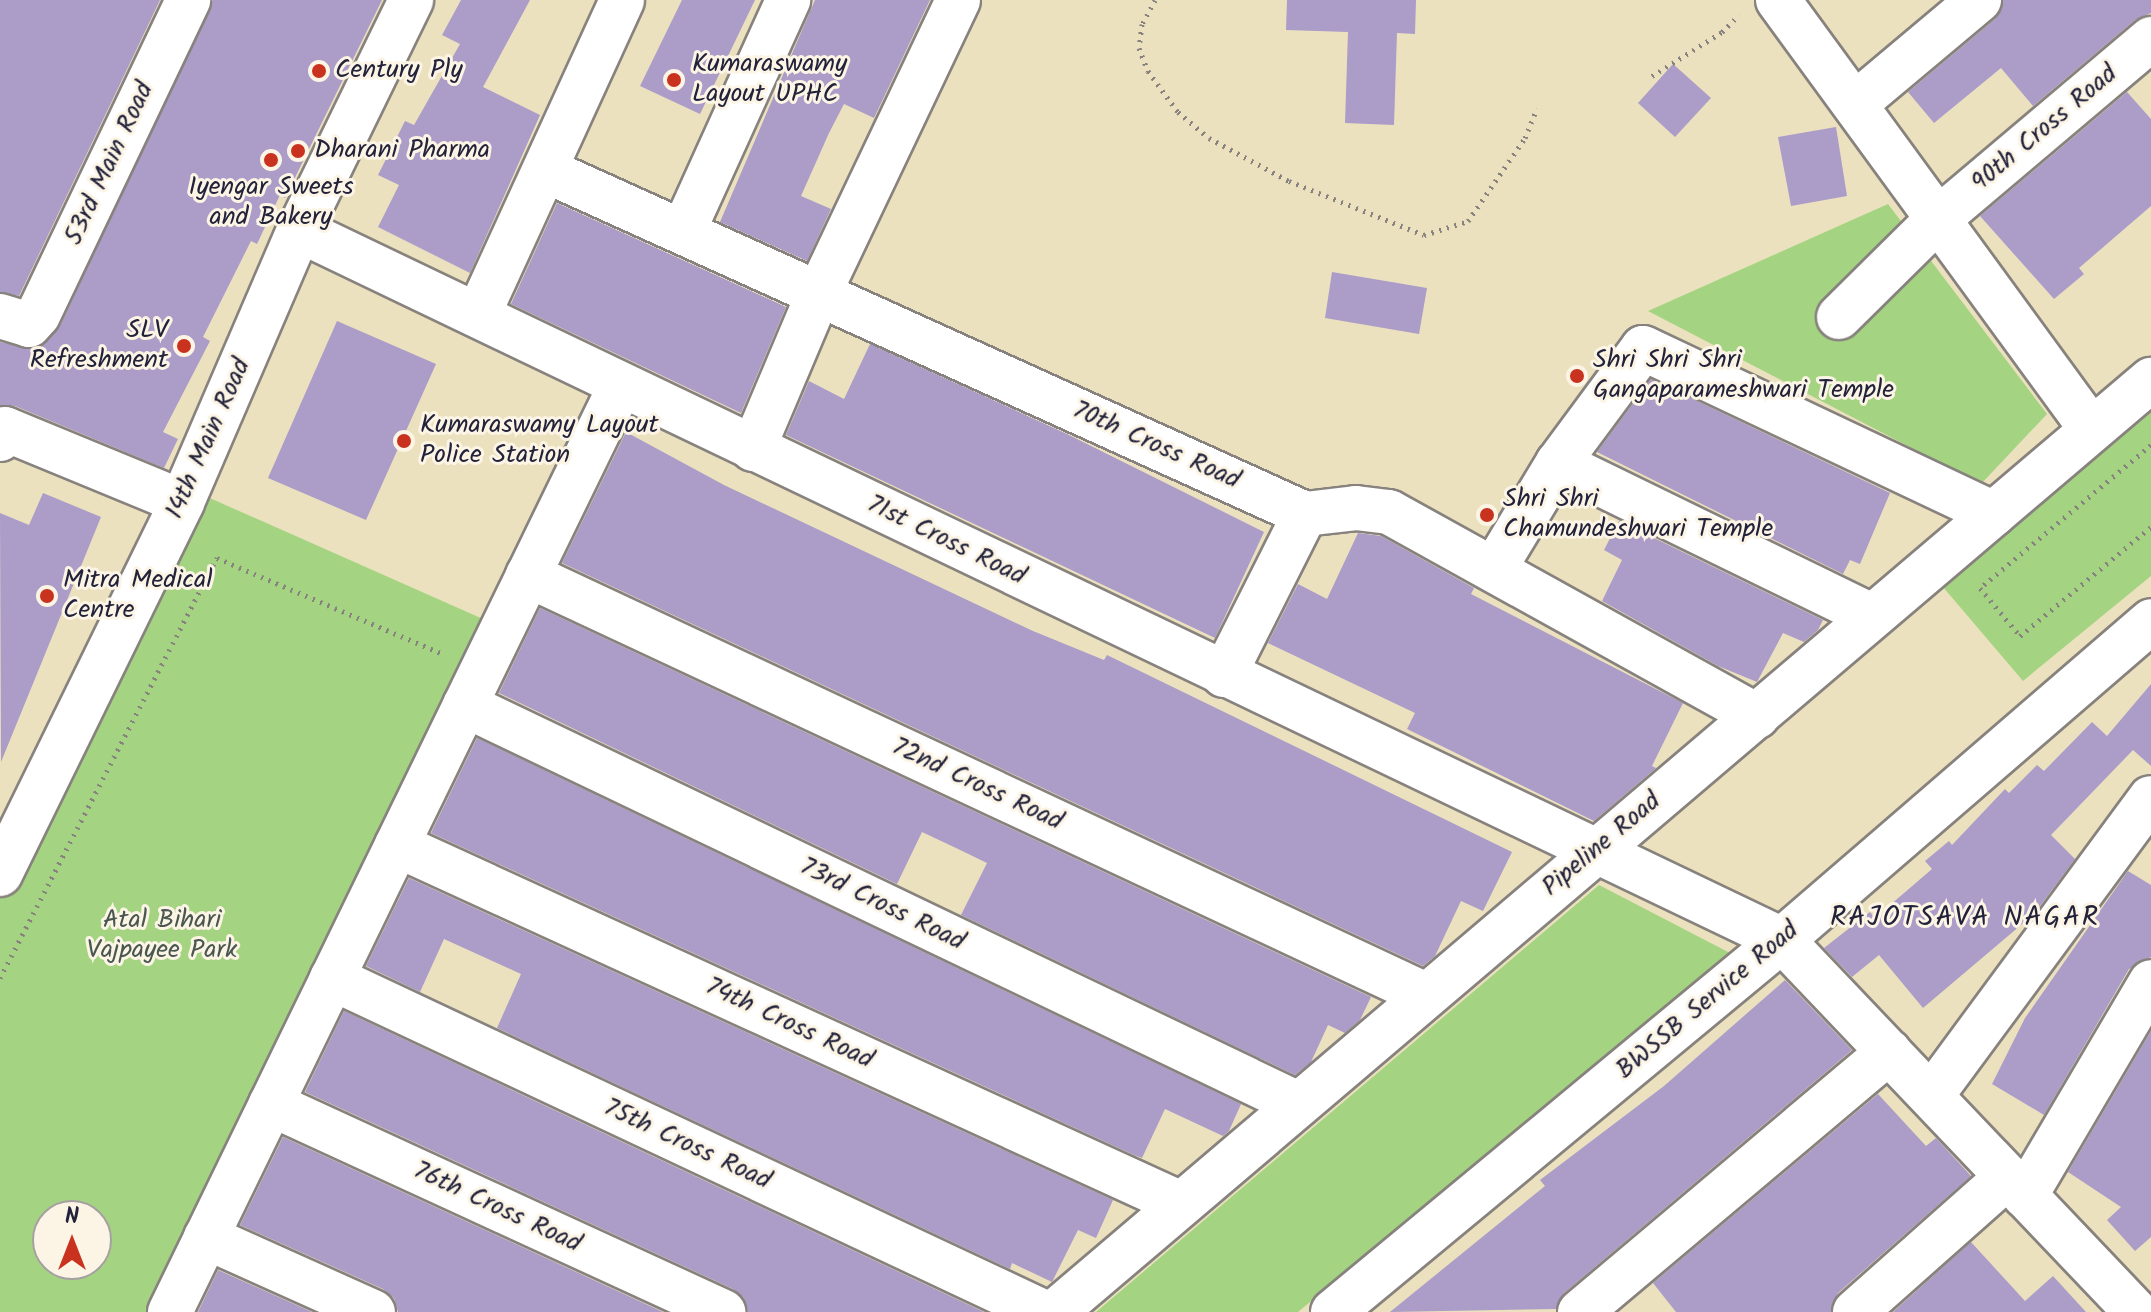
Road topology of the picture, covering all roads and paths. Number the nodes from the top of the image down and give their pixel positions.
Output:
1 (188, 0) edge
2 (411, 0) edge
3 (622, 0) edge
4 (788, 0) edge
5 (958, 0) edge
6 (1155, 0) edge
7 (1979, 0) edge
8 (1761, 5) edge
9 (2151, 39) edge
10 (1652, 76) dead end
11 (1855, 104) junction
12 (1537, 108) dead end
13 (545, 170) junction
14 (1938, 219) junction
15 (299, 230) junction
16 (683, 232) junction
17 (819, 293) junction
18 (478, 315) junction
19 (1839, 317) dead end
20 (15, 321) edge
21 (2151, 380) edge
22 (621, 385) junction
23 (2092, 430) junction
24 (0, 439) edge
25 (2151, 445) edge
26 (753, 449) junction
27 (1558, 463) junction
28 (182, 502) junction
29 (1305, 514) junction
30 (1994, 514) junction
31 (2151, 527) edge
32 (1494, 569) junction
33 (528, 575) junction
34 (1872, 616) junction
35 (2151, 621) edge
36 (438, 665) dead end
37 (1224, 675) junction
38 (465, 705) junction
39 (1757, 716) junction
40 (2151, 798) edge
41 (397, 845) junction
42 (1592, 853) junction
43 (0, 874) edge
44 (1782, 940) junction
45 (0, 978) edge
46 (332, 978) junction
47 (2151, 982) edge
48 (1426, 995) junction
49 (1889, 1052) junction
50 (1931, 1096) junction
51 (271, 1104) junction
52 (1298, 1104) junction
53 (2016, 1186) junction
54 (1181, 1204) junction
55 (206, 1237) junction
56 (2151, 1291) edge
57 (170, 1312) edge
58 (373, 1312) edge
59 (723, 1312) edge
60 (1043, 1312) edge
61 (1055, 1312) edge
62 (1333, 1312) edge
63 (1580, 1312) edge
64 (1855, 1312) edge
65 (2138, 1312) edge

1 - 20 street, 53rd Main Road
2 - 15 street, 14th Main Road
3 - 13 street
4 - 16 street
5 - 17 street
6 - 12 path
7 - 11 street
8 - 10 path
8 - 11 street
9 - 14 street, 90th Cross Road
11 - 14 street
13 - 16 street, 70th Cross Road
13 - 18 street
14 - 19 street, 90th Cross Road
14 - 23 street
15 - 18 street, 71st Cross Road
15 - 28 street, 14th Main Road
16 - 17 street, 70th Cross Road
17 - 26 street
17 - 29 street, 70th Cross Road
18 - 22 street, 71st Cross Road
21 - 23 street, Pipeline Road
22 - 26 street, 71st Cross Road
22 - 33 street
23 - 30 street, Pipeline Road
24 - 28 street
25 - 31 path
26 - 37 street, 71st Cross Road
27 - 30 street
27 - 32 street
27 - 34 street
28 - 43 street, 14th Main Road
29 - 32 street
29 - 37 street
30 - 34 street, Pipeline Road
32 - 39 street
33 - 38 street
33 - 48 street, 72nd Cross Road
34 - 39 street, Pipeline Road
35 - 44 street, BWSSB Service Road
36 - 45 path
37 - 42 street, 71st Cross Road
38 - 41 street
38 - 52 street, 73rd Cross Road
39 - 42 street, Pipeline Road
40 - 50 street
41 - 46 street
41 - 54 street, 74th Cross Road
42 - 44 street, 71st Cross Road
42 - 48 street, Pipeline Road
44 - 49 street
44 - 62 street, BWSSB Service Road
46 - 51 street
46 - 60 street, 75th Cross Road
47 - 53 street
48 - 52 street, Pipeline Road
49 - 50 street
49 - 63 street
50 - 53 street
51 - 55 street
51 - 59 street, 76th Cross Road
52 - 54 street, Pipeline Road
53 - 64 street
53 - 65 street
54 - 61 street, Pipeline Road
55 - 57 street
55 - 58 street
56 - 65 street

